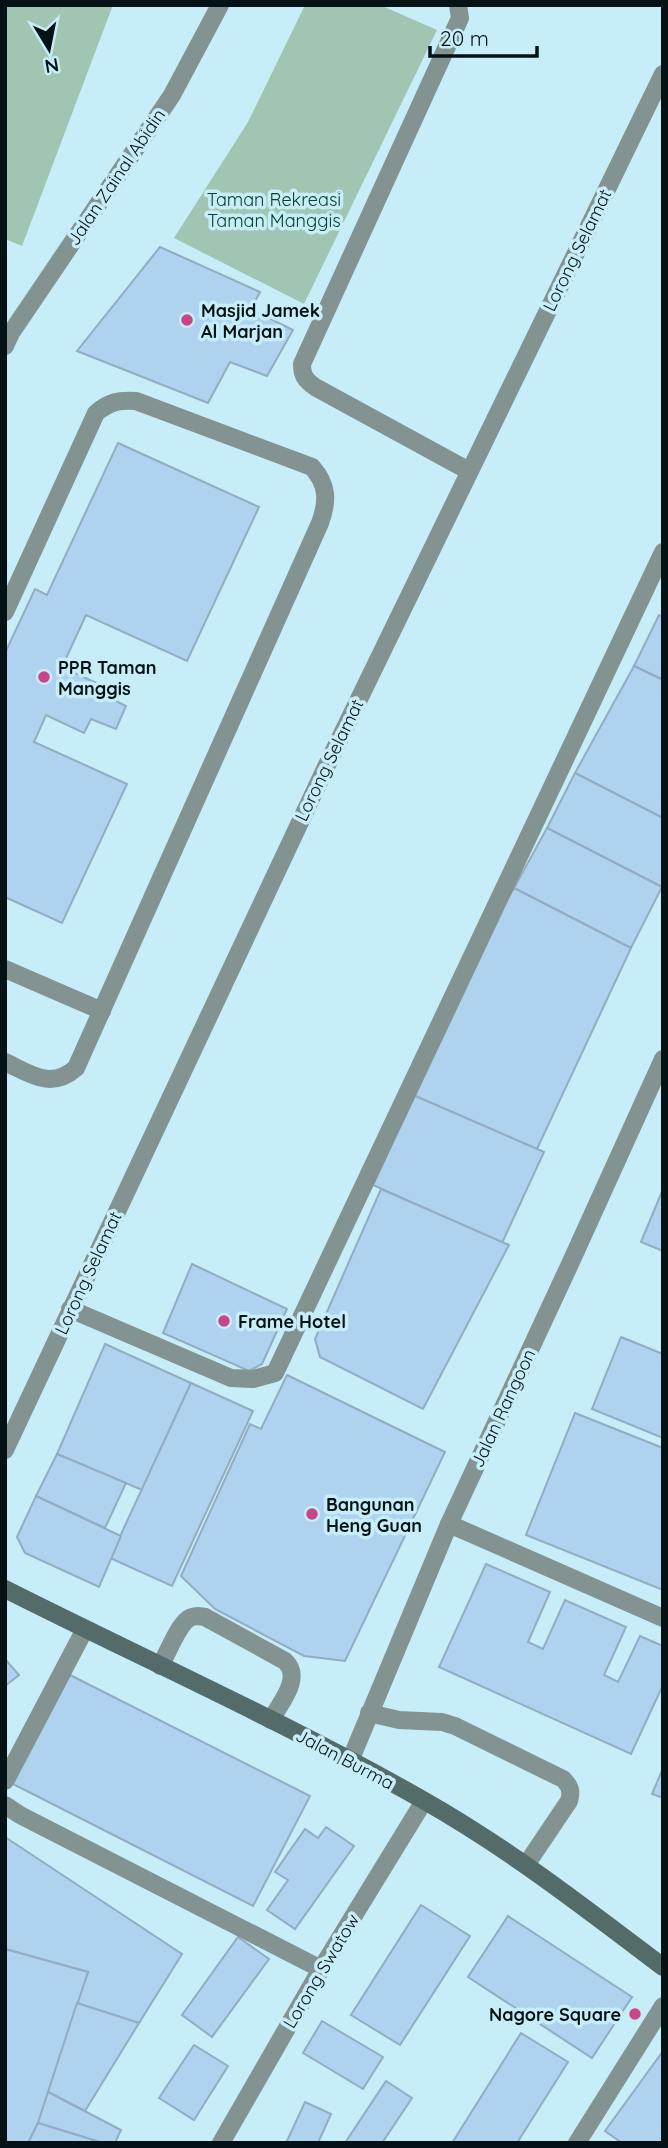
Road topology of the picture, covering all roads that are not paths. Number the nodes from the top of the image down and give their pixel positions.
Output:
1 (220, 5) edge
2 (458, 5) edge
3 (663, 74) edge
4 (5, 345) edge
5 (469, 471) junction
6 (663, 552) edge
7 (5, 612) edge
8 (5, 969) edge
9 (102, 1011) junction
10 (663, 1059) edge
11 (5, 1062) edge
12 (70, 1309) junction
13 (5, 1450) edge
14 (449, 1524) junction
15 (5, 1589) edge
16 (663, 1618) edge
17 (85, 1629) junction
18 (160, 1667) junction
19 (369, 1713) junction
20 (271, 1720) junction
21 (350, 1761) junction
22 (5, 1781) edge
23 (424, 1801) junction
24 (5, 1805) edge
25 (526, 1865) junction
26 (663, 1967) edge
27 (321, 1969) junction
28 (663, 2006) edge
29 (580, 2142) edge
30 (221, 2143) edge

1 - 4 street, Jalan Zainal Abidin
2 - 5 street
3 - 5 street, Lorong Selamat
5 - 12 street, Lorong Selamat
6 - 12 street
7 - 9 street
8 - 9 street
9 - 11 street
10 - 14 street, Jalan Rangoon
12 - 13 street, Lorong Selamat
14 - 16 street
14 - 19 street, Jalan Rangoon
15 - 17 main road, Jalan Burma
17 - 18 main road, Jalan Burma
17 - 22 street
18 - 20 main road, Jalan Burma
18 - 20 street
19 - 21 street, Jalan Rangoon
19 - 25 street
20 - 21 main road, Jalan Burma
21 - 23 main road, Jalan Burma
23 - 25 main road, Jalan Burma
23 - 27 street, Lorong Swatow
24 - 27 street
25 - 26 main road, Jalan Burma
27 - 30 street, Lorong Swatow
28 - 29 street

